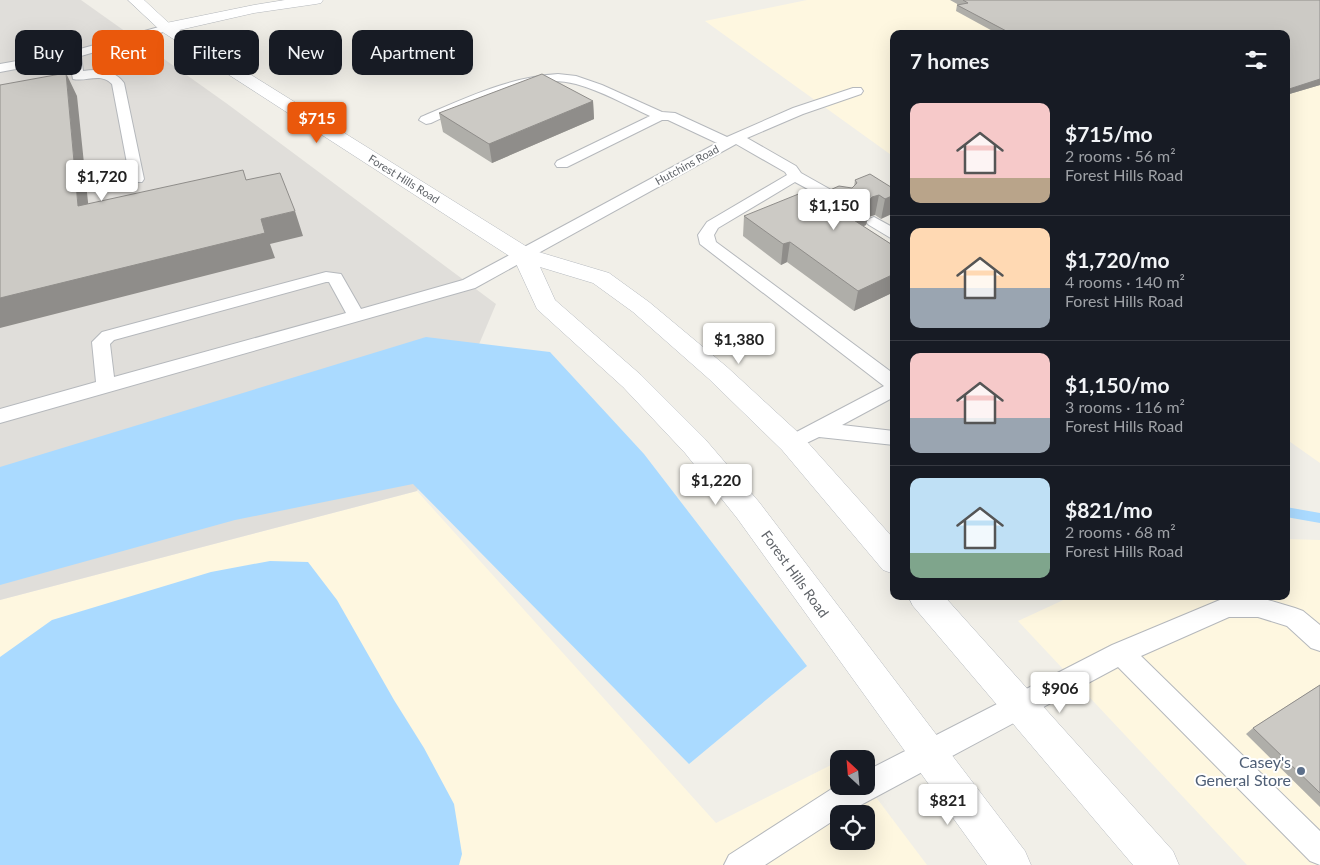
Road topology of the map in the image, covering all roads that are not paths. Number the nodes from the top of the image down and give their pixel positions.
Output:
1 (135, 0) edge
2 (316, 0) edge
3 (166, 28) junction
4 (82, 52) edge
5 (15, 65) edge
6 (0, 68) edge
7 (72, 75) edge
8 (857, 91) dead end
9 (660, 116) junction
10 (426, 120) dead end
11 (732, 141) junction
12 (562, 164) dead end
13 (795, 176) junction
14 (137, 179) dead end
15 (844, 203) edge
16 (874, 222) dead end
17 (890, 232) edge
18 (524, 255) junction
19 (356, 316) junction
20 (890, 381) edge
21 (106, 386) junction
22 (890, 391) edge
23 (0, 416) edge
24 (818, 430) junction
25 (890, 438) edge
26 (792, 444) junction
27 (890, 557) edge
28 (927, 600) edge
29 (1320, 640) edge
30 (1121, 653) junction
31 (1019, 706) junction
32 (927, 754) junction
33 (875, 781) edge
34 (849, 795) edge
35 (1320, 851) edge
36 (740, 865) edge
37 (1011, 865) edge
38 (1159, 865) edge

1 - 3 street, Forest Hills Road
2 - 3 street
3 - 4 lane
3 - 18 street, Forest Hills Road
5 - 6 lane
7 - 14 lane
8 - 11 lane, Hutchins Road
9 - 10 lane
9 - 11 lane
9 - 12 lane
11 - 13 lane
11 - 18 lane, Hutchins Road
13 - 15 lane
13 - 20 lane
16 - 17 lane
18 - 19 lane, Hutchins Road
18 - 26 street, Forest Hills Road
18 - 32 street, Forest Hills Road
19 - 21 lane, Hutchins Road
19 - 21 lane
21 - 23 lane, Hutchins Road
22 - 24 lane
24 - 25 lane
24 - 26 lane
26 - 27 street, Forest Hills Road
28 - 31 street
29 - 30 lane
30 - 31 lane
30 - 35 lane
31 - 32 lane
31 - 38 street
32 - 33 lane
32 - 37 street, Forest Hills Road
34 - 36 lane

